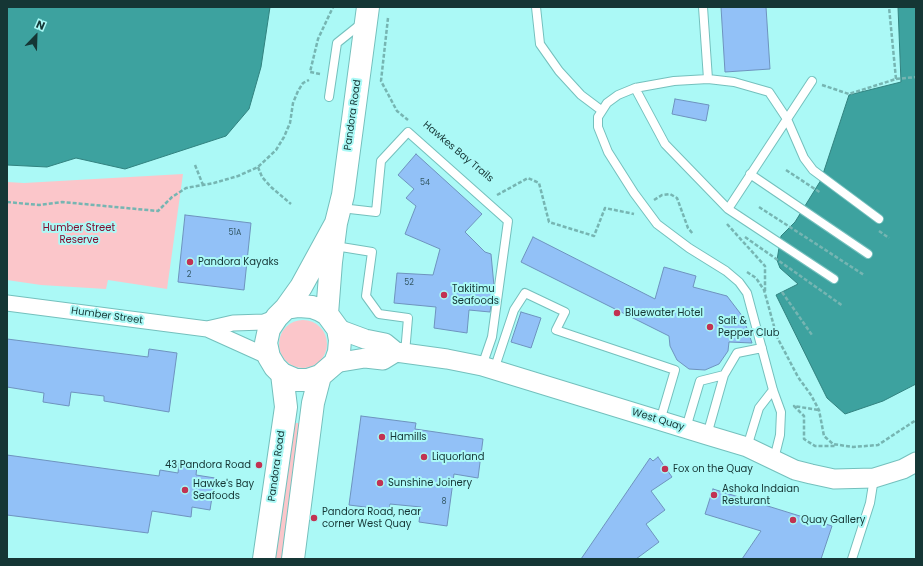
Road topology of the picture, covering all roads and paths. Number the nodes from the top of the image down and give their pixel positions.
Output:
1 (333, 7) edge
2 (536, 7) edge
3 (704, 7) edge
4 (889, 7) edge
5 (367, 14) edge
6 (388, 14) dead end
7 (325, 74) dead end
8 (916, 77) edge
9 (708, 79) junction
10 (896, 79) junction
11 (309, 80) dead end
12 (812, 81) joint
13 (635, 88) junction
14 (329, 97) dead end
15 (601, 110) junction
16 (787, 119) junction
17 (413, 125) dead end
18 (195, 165) dead end
19 (258, 167) junction
20 (750, 174) junction
21 (203, 185) junction
22 (492, 191) dead end
23 (654, 201) dead end
24 (7, 202) edge
25 (292, 204) dead end
26 (759, 207) dead end
27 (728, 209) junction
28 (636, 214) dead end
29 (338, 215) junction
30 (879, 219) dead end
31 (694, 235) dead end
32 (745, 237) dead end
33 (334, 246) junction
34 (868, 254) dead end
35 (743, 269) dead end
36 (864, 275) dead end
37 (834, 279) dead end
38 (782, 292) dead end
39 (766, 299) junction
40 (7, 302) edge
41 (843, 306) dead end
42 (282, 312) junction
43 (332, 321) junction
44 (207, 329) junction
45 (812, 335) dead end
46 (762, 348) junction
47 (400, 352) junction
48 (268, 357) junction
49 (488, 368) junction
50 (328, 370) junction
51 (282, 374) junction
52 (724, 375) junction
53 (772, 390) junction
54 (819, 410) junction
55 (916, 420) edge
56 (660, 421) junction
57 (686, 428) junction
58 (707, 435) junction
59 (838, 446) junction
60 (747, 447) junction
61 (774, 459) junction
62 (916, 462) edge
63 (874, 478) junction
64 (264, 559) edge
65 (293, 559) edge
66 (852, 559) edge

1 - 7 path
2 - 15 lane
3 - 9 lane
4 - 10 path
5 - 14 lane
5 - 29 main road, Pandora Road
6 - 17 path, Hawkes Bay Trails
8 - 10 path
9 - 13 lane
9 - 16 lane
10 - 12 path
11 - 19 path
12 - 16 lane
13 - 15 lane
13 - 27 lane
15 - 46 lane
16 - 20 lane
16 - 30 lane
18 - 21 path
19 - 21 path
19 - 25 path
20 - 27 lane
20 - 34 lane
21 - 24 path
22 - 28 path, Hawkes Bay Trails
23 - 31 path
26 - 36 path
27 - 37 lane
27 - 39 path
29 - 33 main road, Pandora Road
29 - 42 main road
29 - 49 lane
32 - 41 path
33 - 43 main road, Pandora Road
33 - 47 lane
35 - 39 path
38 - 45 path
39 - 54 path
40 - 44 street, Humber Street
42 - 43 main road
42 - 44 street, Humber Street
42 - 48 main road
43 - 47 street, West Quay
43 - 50 main road
44 - 48 street, Humber Street
46 - 52 lane
46 - 53 lane
47 - 49 street, West Quay
47 - 50 street
48 - 51 main road
49 - 56 street, West Quay
49 - 56 lane
50 - 51 main road
50 - 65 main road
51 - 64 main road, Pandora Road
52 - 57 lane
52 - 58 lane
53 - 60 lane
53 - 61 lane
54 - 59 path
54 - 59 path
55 - 59 path
56 - 57 street, West Quay
57 - 58 street, West Quay
58 - 60 street, West Quay
60 - 61 street, West Quay
61 - 63 street, West Quay
62 - 63 street, West Quay
63 - 66 lane

